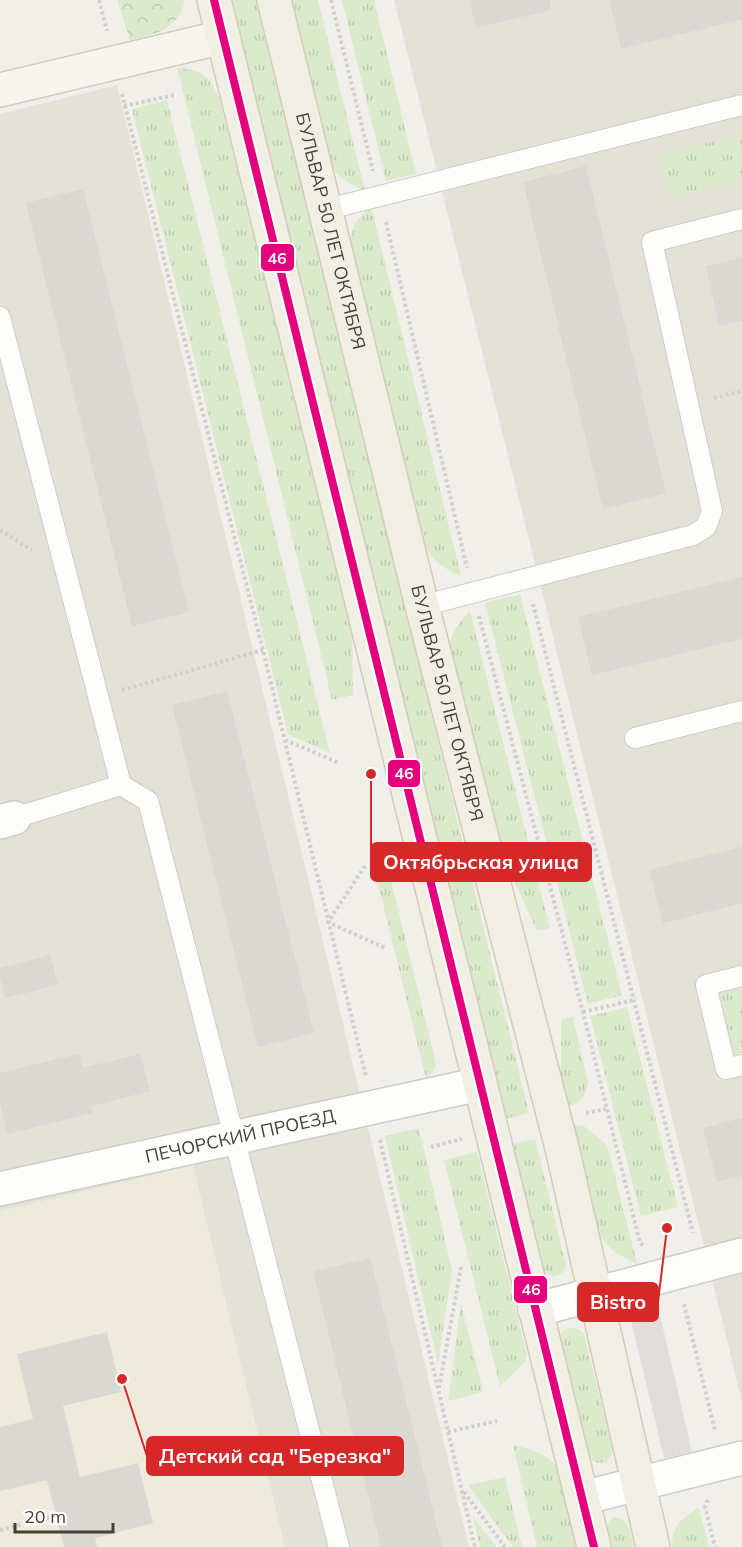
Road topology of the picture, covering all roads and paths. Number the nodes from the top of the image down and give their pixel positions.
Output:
1 (214, 0) edge
2 (274, 0) edge
3 (331, 0) edge
4 (223, 37) junction
5 (115, 63) junction
6 (0, 90) edge
7 (174, 94) dead end
8 (742, 105) edge
9 (124, 106) junction
10 (379, 195) junction
11 (324, 210) junction
12 (742, 219) edge
13 (0, 317) edge
14 (526, 578) junction
15 (473, 591) junction
16 (422, 606) junction
17 (263, 650) junction
18 (98, 696) junction
19 (742, 711) edge
20 (635, 738) dead end
21 (284, 740) junction
22 (339, 764) dead end
23 (121, 785) junction
24 (7, 820) edge
25 (365, 866) dead end
26 (328, 922) junction
27 (385, 948) dead end
28 (742, 976) edge
29 (634, 1000) junction
30 (583, 1012) junction
31 (742, 1065) edge
32 (367, 1080) dead end
33 (480, 1084) junction
34 (234, 1137) junction
35 (380, 1139) dead end
36 (464, 1139) dead end
37 (431, 1147) dead end
38 (0, 1189) edge
39 (742, 1255) edge
40 (460, 1268) dead end
41 (676, 1272) junction
42 (595, 1294) junction
43 (535, 1310) junction
44 (439, 1391) junction
45 (498, 1421) dead end
46 (448, 1432) junction
47 (733, 1460) edge
48 (638, 1485) junction
49 (462, 1491) junction
50 (582, 1498) junction
51 (56, 1516) dead end
52 (0, 1530) edge
53 (339, 1547) edge
54 (476, 1547) edge
55 (505, 1547) edge
56 (594, 1547) edge
57 (653, 1547) edge
58 (715, 1547) edge

1 - 4 main road
2 - 11 main road, БУЛЬВАР 50 ЛЕТ ОКТЯБРЯ
3 - 10 path
4 - 5 street
4 - 33 main road
5 - 6 street
5 - 9 path
7 - 9 path
8 - 10 lane
9 - 17 path
10 - 11 lane
10 - 15 path
11 - 16 main road, БУЛЬВАР 50 ЛЕТ ОКТЯБРЯ
12 - 14 lane
13 - 18 lane
14 - 15 lane
14 - 29 path
15 - 16 lane
15 - 30 path
16 - 42 main road, БУЛЬВАР 50 ЛЕТ ОКТЯБРЯ
17 - 18 path
17 - 21 path
18 - 23 lane
19 - 20 lane
21 - 22 path
21 - 26 path
23 - 24 lane
23 - 34 lane
25 - 26 path
26 - 27 path
26 - 32 path
28 - 31 lane
29 - 30 path
29 - 41 path
30 - 41 path
33 - 34 street, ПЕЧОРСКИЙ ПРОЕЗД
33 - 43 main road
34 - 38 street, ПЕЧОРСКИЙ ПРОЕЗД
34 - 53 lane
35 - 44 path
36 - 37 path
39 - 41 street
40 - 44 path
41 - 42 street
41 - 47 path
42 - 43 street
42 - 48 main road, БУЛЬВАР 50 ЛЕТ ОКТЯБРЯ
43 - 50 main road
44 - 46 path
45 - 46 path
46 - 49 path
47 - 48 street
47 - 58 path
48 - 50 street
48 - 57 main road, БУЛЬВАР 50 ЛЕТ ОКТЯБРЯ
49 - 54 path
49 - 55 path
50 - 56 main road
51 - 52 path

